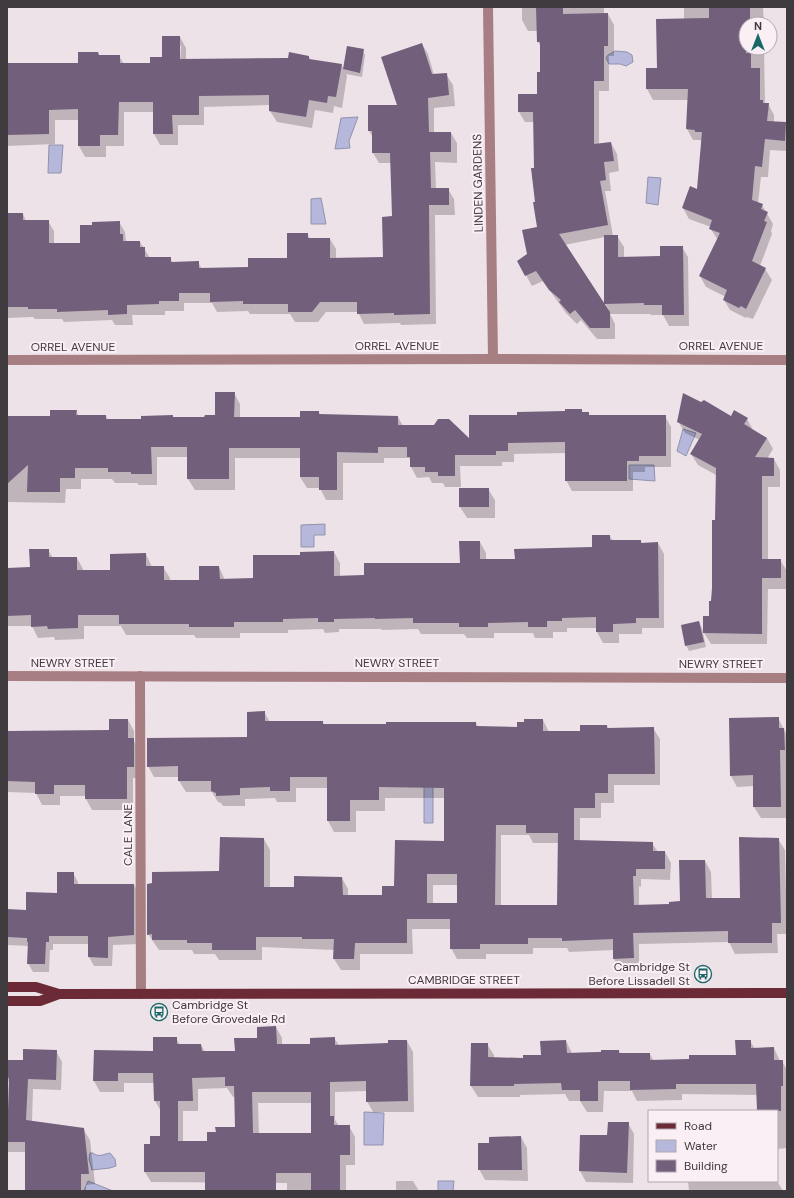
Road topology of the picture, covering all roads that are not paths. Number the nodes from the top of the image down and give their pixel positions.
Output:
1 (488, 7) edge
2 (493, 359) junction
3 (7, 360) edge
4 (787, 360) edge
5 (7, 676) edge
6 (140, 676) junction
7 (787, 678) edge
8 (7, 987) edge
9 (787, 993) edge
10 (59, 994) junction
11 (141, 994) junction
12 (7, 1001) edge

1 - 2 street, LINDEN GARDENS
2 - 3 street, ORREL AVENUE
2 - 4 street, ORREL AVENUE
5 - 6 street, NEWRY STREET
6 - 7 street, NEWRY STREET
6 - 11 street, CALE LANE
8 - 10 main road
9 - 11 main road, CAMBRIDGE STREET
10 - 11 main road, CAMBRIDGE STREET
10 - 12 main road

